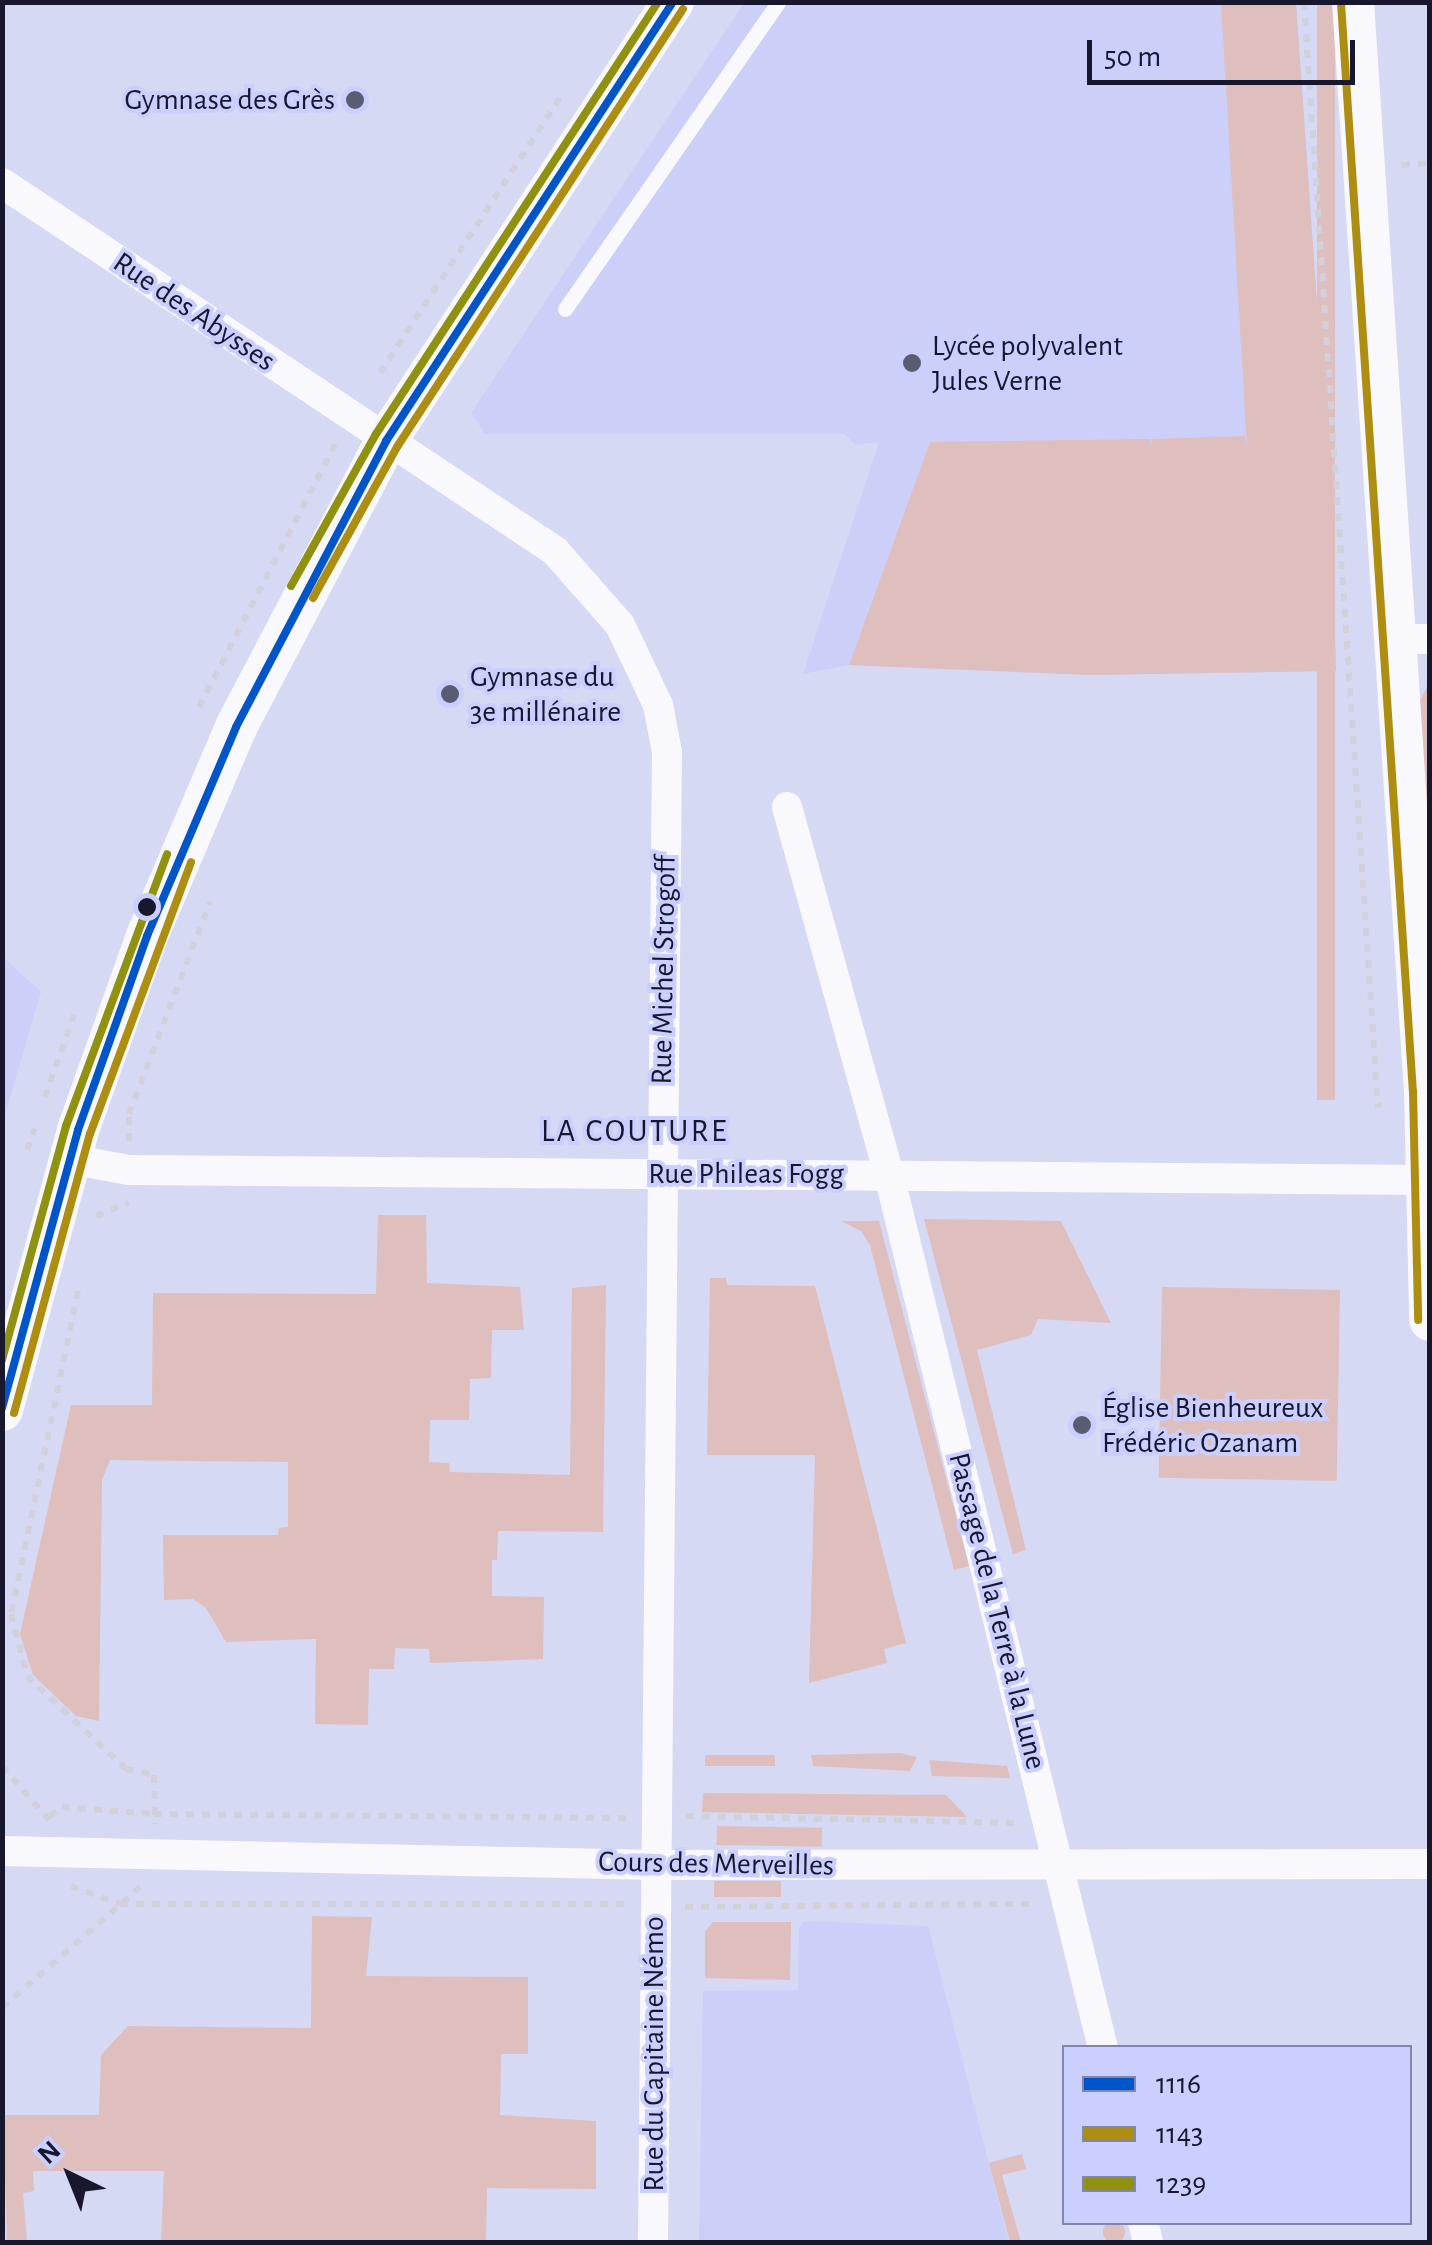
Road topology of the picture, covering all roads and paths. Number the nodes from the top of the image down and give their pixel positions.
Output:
1 (673, 2) edge
2 (1304, 2) edge
3 (1353, 2) edge
4 (776, 3) edge
5 (1401, 164) dead end
6 (1430, 164) edge
7 (2, 183) edge
8 (565, 309) dead end
9 (386, 441) junction
10 (1412, 639) edge
11 (787, 808) dead end
12 (210, 902) dead end
13 (1378, 1108) dead end
14 (68, 1160) junction
15 (128, 1170) junction
16 (662, 1174) junction
17 (890, 1175) junction
18 (1427, 1180) edge
19 (92, 1229) dead end
20 (80, 1283) dead end
21 (1430, 1320) edge
22 (2, 1410) edge
23 (2, 1766) edge
24 (154, 1814) junction
25 (50, 1816) junction
26 (657, 1816) junction
27 (1049, 1823) junction
28 (2, 1851) edge
29 (56, 1851) junction
30 (155, 1851) junction
31 (1430, 1864) edge
32 (656, 1865) junction
33 (1062, 1865) junction
34 (120, 1904) junction
35 (655, 1914) junction
36 (2, 2008) edge
37 (1102, 2045) edge
38 (652, 2242) edge

1 - 9 street
2 - 13 path
3 - 10 street
4 - 8 lane
5 - 6 path
7 - 9 street, Rue des Abysses
9 - 14 street
9 - 16 street, Rue Michel Strogoff
10 - 18 street
11 - 17 street, Passage de la Terre à la Lune
12 - 15 path
14 - 15 street, Rue Phileas Fogg
14 - 22 street
15 - 16 street, Rue Phileas Fogg
15 - 19 path
16 - 17 street, Rue Phileas Fogg
16 - 26 street, Rue Michel Strogoff
17 - 18 street, Rue Phileas Fogg
17 - 27 street, Passage de la Terre à la Lune
18 - 21 street
20 - 24 path
23 - 25 path
24 - 25 path
24 - 26 path
24 - 30 path
25 - 29 path
26 - 27 path
26 - 32 street, Rue Michel Strogoff
27 - 33 street, Passage de la Terre à la Lune
28 - 29 street, Cours des Merveilles
29 - 30 street, Cours des Merveilles
29 - 34 path
30 - 32 street, Cours des Merveilles
30 - 34 path
31 - 33 street, Cours des Merveilles
32 - 33 street, Cours des Merveilles
32 - 35 street, Rue du Capitaine Némo
33 - 35 path
33 - 37 street, Passage de la Terre à la Lune
34 - 35 path
34 - 36 path
35 - 38 street, Rue du Capitaine Némo

